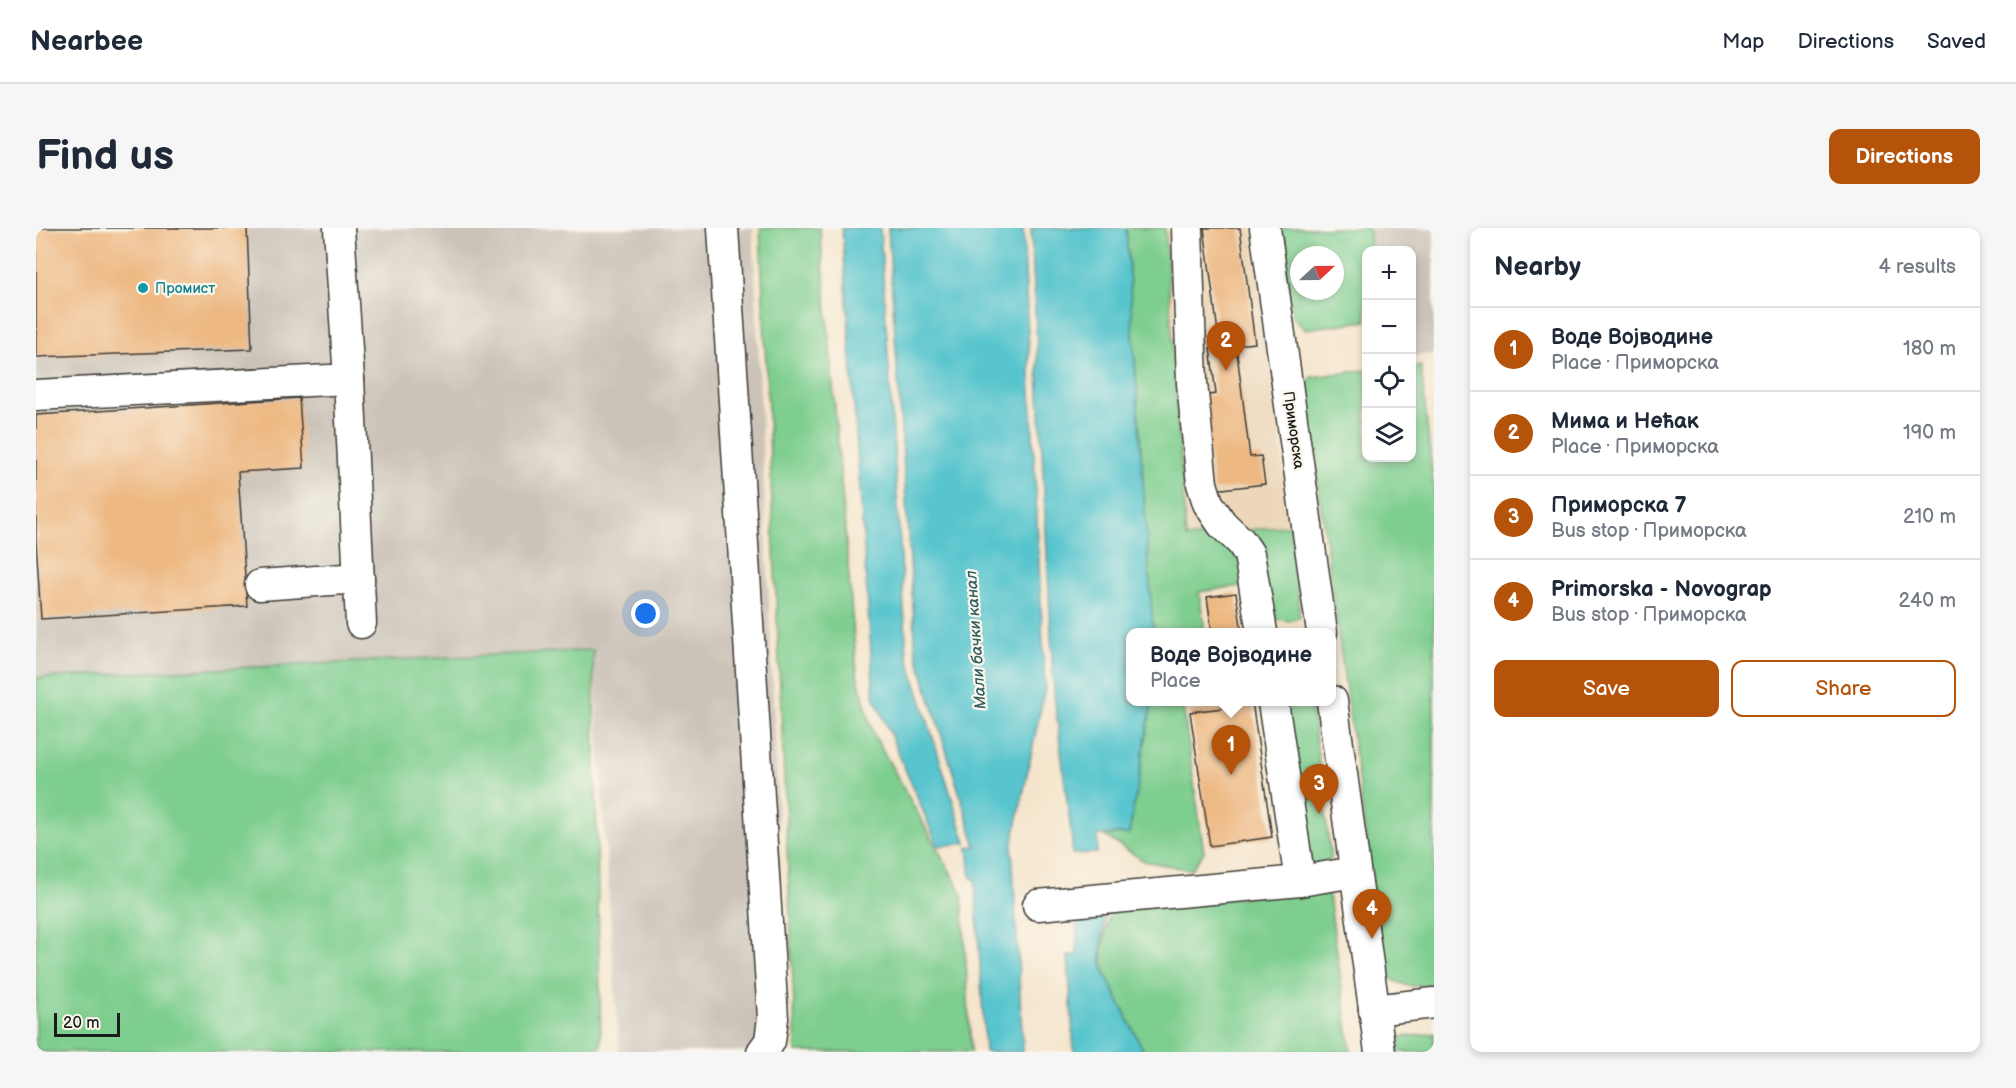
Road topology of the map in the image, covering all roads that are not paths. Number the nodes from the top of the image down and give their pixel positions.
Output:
1 (339, 228) edge
2 (723, 228) edge
3 (1186, 228) edge
4 (1266, 228) edge
5 (349, 379) junction
6 (36, 395) edge
7 (359, 578) junction
8 (260, 585) dead end
9 (361, 623) dead end
10 (1261, 628) edge
11 (1321, 628) edge
12 (1274, 706) edge
13 (1333, 706) edge
14 (1355, 872) junction
15 (1300, 881) junction
16 (1038, 905) dead end
17 (1434, 1003) edge
18 (1374, 1010) junction
19 (762, 1052) edge
20 (1380, 1052) edge

1 - 5 street
2 - 19 street
3 - 10 street
4 - 11 street, Приморска
5 - 6 street
5 - 7 street
7 - 8 street
7 - 9 street
12 - 15 street
13 - 14 street
14 - 15 street
14 - 18 street
15 - 16 street
17 - 18 street
18 - 20 street

